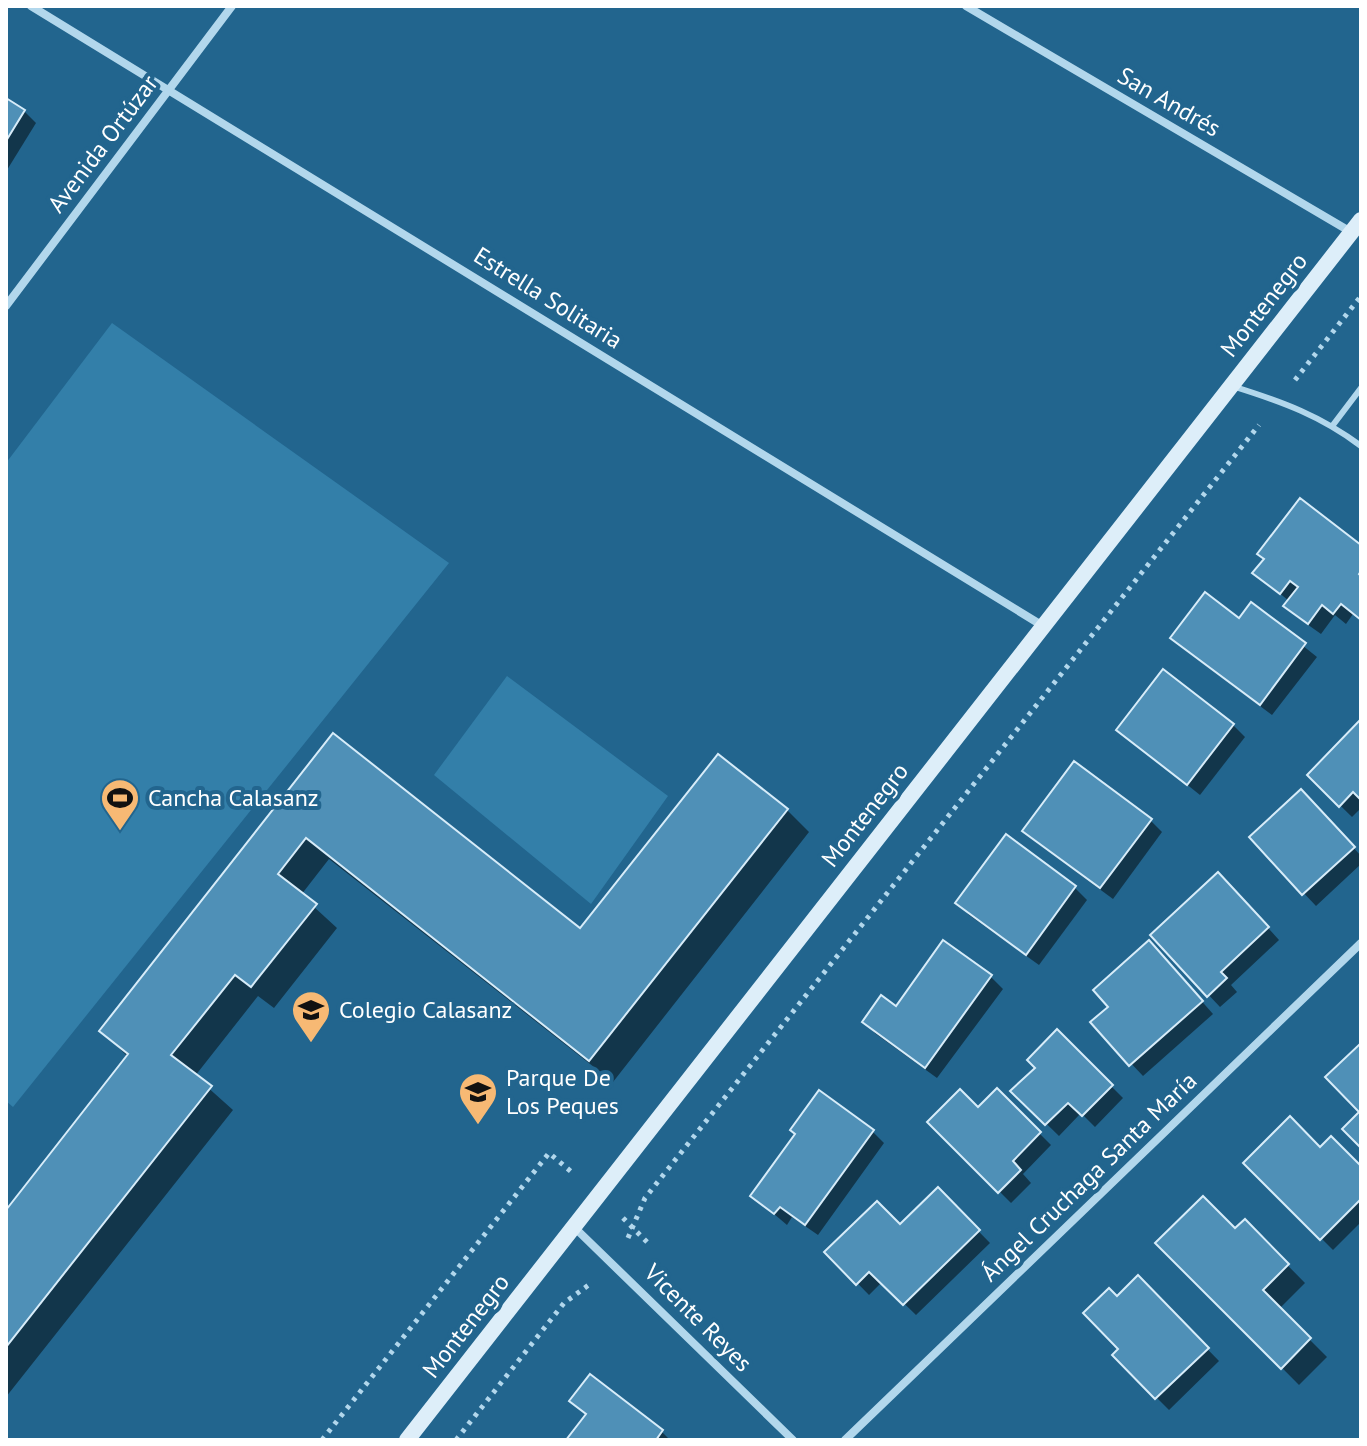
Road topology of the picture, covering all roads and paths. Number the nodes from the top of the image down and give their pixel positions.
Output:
1 (31, 6) edge
2 (232, 6) edge
3 (966, 6) edge
4 (170, 89) junction
5 (1358, 232) edge
6 (1361, 296) edge
7 (6, 306) edge
8 (1231, 385) junction
9 (1361, 388) edge
10 (1279, 400) junction
11 (1333, 425) junction
12 (1361, 446) edge
13 (1044, 626) junction
14 (1361, 943) edge
15 (549, 1153) dead end
16 (574, 1227) junction
17 (616, 1266) junction
18 (322, 1440) edge
19 (407, 1440) edge
20 (456, 1440) edge
21 (793, 1440) edge
22 (845, 1440) edge

1 - 4 street, Estrella Solitaria
2 - 4 street, Avenida Ortúzar
3 - 5 street, San Andrés
4 - 7 street, Avenida Ortúzar
4 - 13 street, Estrella Solitaria
5 - 8 street, Montenegro
6 - 10 path
8 - 10 lane
8 - 13 street, Montenegro
9 - 11 lane
10 - 11 lane
10 - 17 path
11 - 12 lane
13 - 16 street, Montenegro
14 - 22 street, Ángel Cruchaga Santa María
15 - 18 path
16 - 17 street, Vicente Reyes
16 - 19 street, Montenegro
17 - 20 path
17 - 21 street, Vicente Reyes

